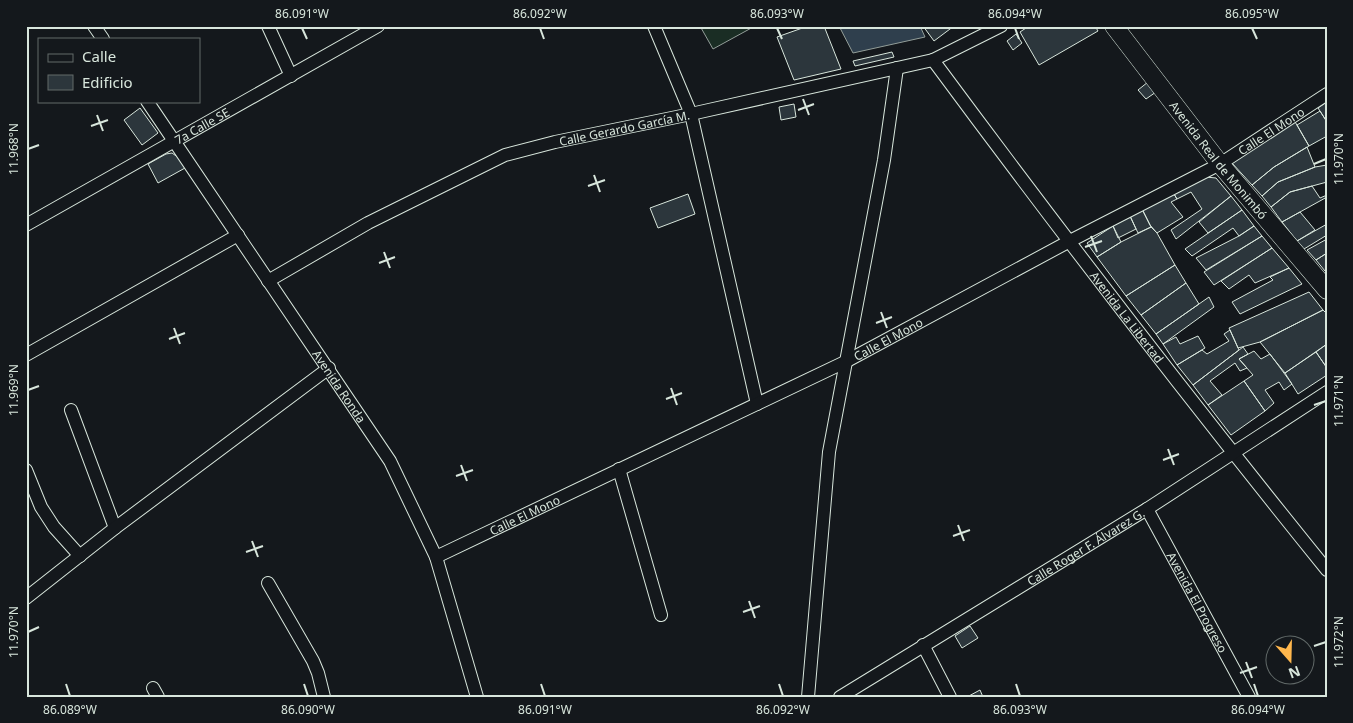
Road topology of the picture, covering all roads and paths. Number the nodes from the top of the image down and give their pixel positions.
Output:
1 (94, 26) edge
2 (268, 26) edge
3 (378, 26) edge
4 (654, 26) edge
5 (1002, 26) edge
6 (1114, 26) edge
7 (102, 38) edge
8 (933, 60) junction
9 (897, 68) junction
10 (291, 76) junction
11 (1327, 94) edge
12 (148, 102) edge
13 (691, 114) junction
14 (175, 141) junction
15 (1220, 164) junction
16 (26, 224) edge
17 (238, 235) junction
18 (1068, 242) junction
19 (268, 281) junction
20 (1327, 290) edge
21 (26, 355) edge
22 (845, 362) junction
23 (329, 368) junction
24 (1327, 392) edge
25 (757, 404) junction
26 (71, 410) dead end
27 (1232, 453) junction
28 (619, 469) junction
29 (26, 470) edge
30 (1147, 509) junction
31 (115, 528) junction
32 (80, 556) junction
33 (436, 557) junction
34 (1327, 570) edge
35 (268, 583) dead end
36 (26, 598) edge
37 (661, 616) dead end
38 (923, 645) junction
39 (324, 697) edge
40 (477, 697) edge
41 (808, 697) edge
42 (840, 697) edge
43 (950, 697) edge
44 (1249, 697) edge

1 - 7 street
2 - 10 street
3 - 10 street, 7a Calle SE
4 - 13 street
5 - 8 street, Calle Gerardo García M.
6 - 15 street, Avenida Real de Monimbó
8 - 9 street, Calle Gerardo García M.
8 - 18 street, Avenida La Libertad
9 - 13 street, Calle Gerardo García M.
9 - 22 street
10 - 14 street, 7a Calle SE
11 - 15 street, Calle El Mono
12 - 14 street, Avenida Ronda
13 - 19 street, Calle Gerardo García M.
13 - 25 street
14 - 16 street, 7a Calle SE
14 - 17 street, Avenida Ronda
15 - 18 street, Calle El Mono
15 - 20 street, Avenida Real de Monimbó
17 - 19 street, Avenida Ronda
17 - 21 street
18 - 22 street, Calle El Mono
18 - 27 street, Avenida La Libertad
19 - 23 street, Avenida Ronda
22 - 25 street, Calle El Mono
22 - 41 street
23 - 31 street
23 - 33 street, Avenida Ronda
24 - 27 street, Calle Roger F. Álvarez G.
25 - 28 street, Calle El Mono
26 - 31 street
27 - 30 street, Calle Roger F. Álvarez G.
27 - 34 street, Avenida La Libertad
28 - 33 street, Calle El Mono
28 - 37 street
29 - 32 street
30 - 38 street, Calle Roger F. Álvarez G.
30 - 44 street, Avenida El Progreso
31 - 32 street
32 - 36 street
33 - 40 street, Avenida Ronda
35 - 39 street
38 - 42 street, Calle Roger F. Álvarez G.
38 - 43 street

